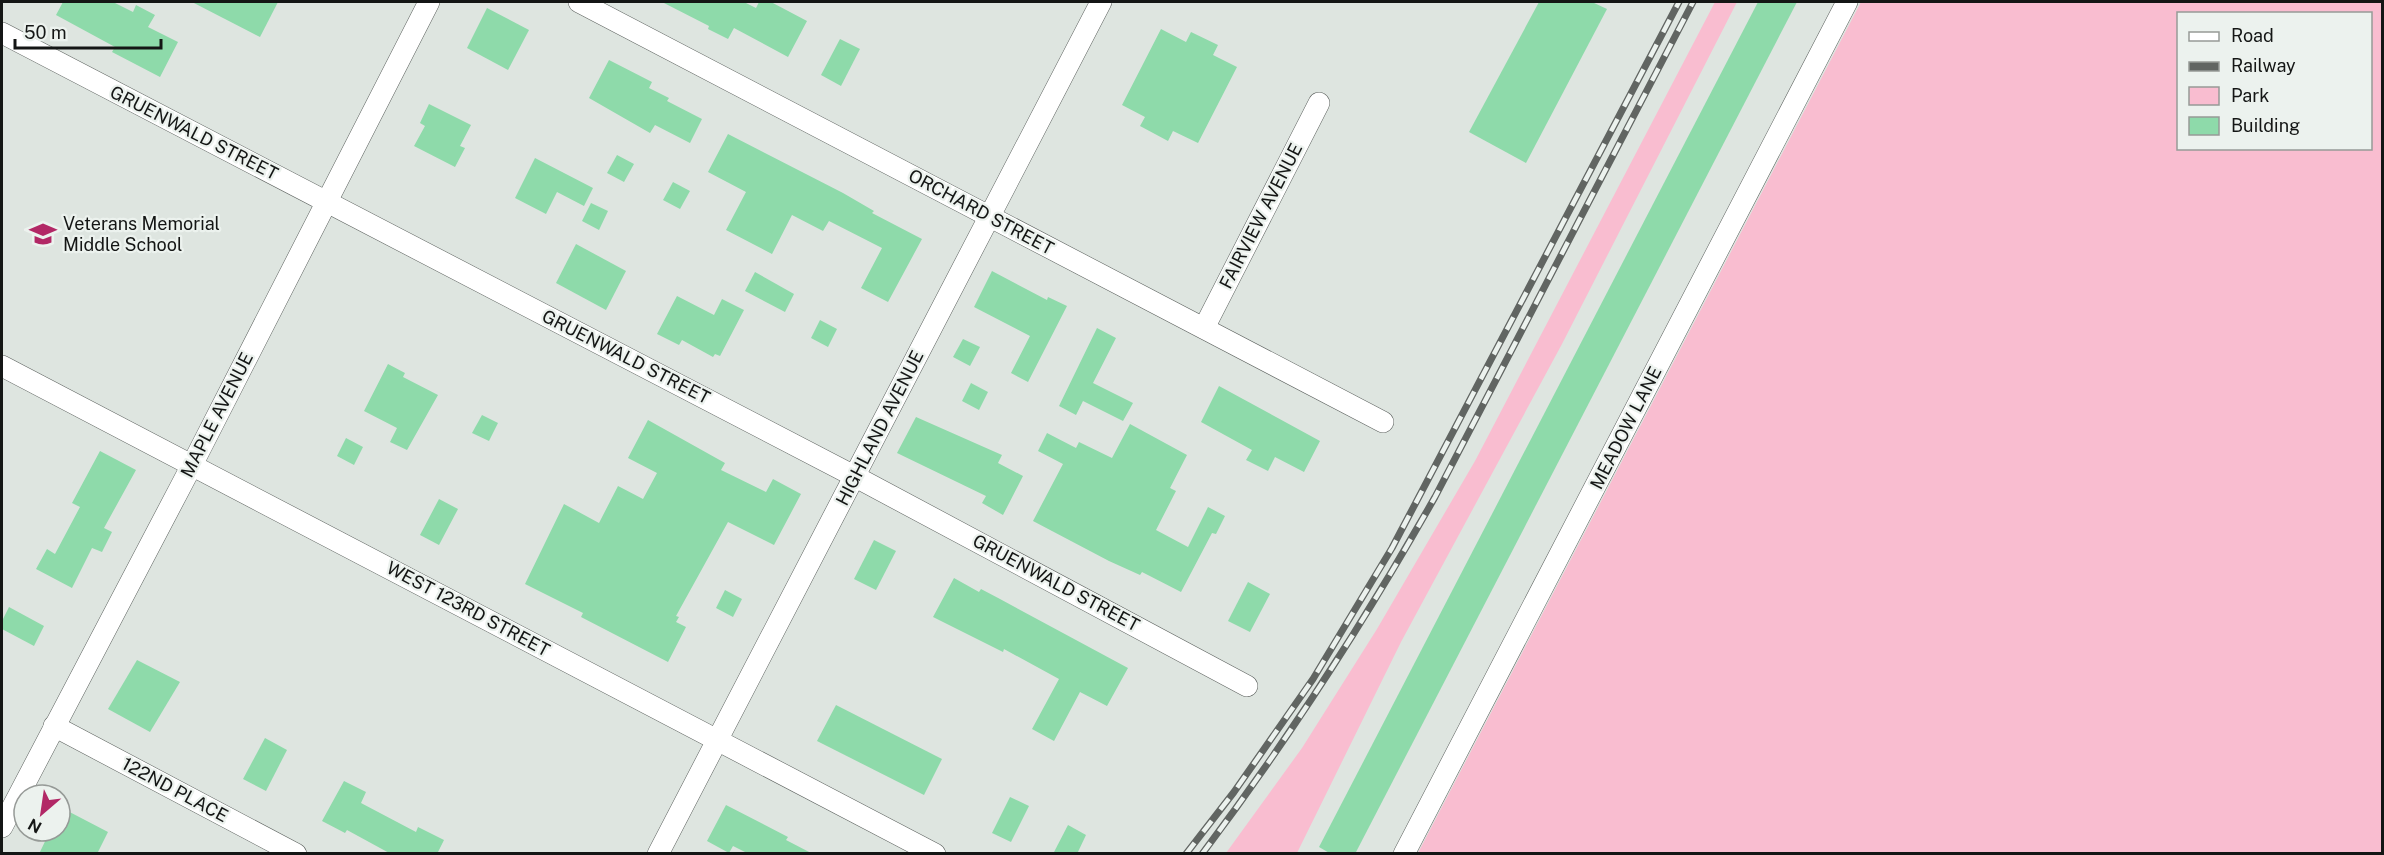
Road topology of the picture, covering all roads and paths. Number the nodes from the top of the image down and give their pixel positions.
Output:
1 (429, 2) edge
2 (579, 2) edge
3 (1101, 2) edge
4 (1847, 2) edge
5 (2, 33) edge
6 (1319, 103) dead end
7 (325, 201) junction
8 (989, 216) junction
9 (1204, 328) junction
10 (2, 366) edge
11 (1383, 422) dead end
12 (192, 465) junction
13 (854, 476) junction
14 (1247, 686) dead end
15 (54, 726) junction
16 (717, 740) junction
17 (2, 827) edge
18 (296, 854) edge
19 (658, 854) edge
20 (935, 854) edge
21 (1404, 854) edge

1 - 7 street, MAPLE AVENUE
2 - 8 street, ORCHARD STREET
3 - 8 street, HIGHLAND AVENUE
4 - 21 street, MEADOW LANE
5 - 7 street, GRUENWALD STREET
6 - 9 street, FAIRVIEW AVENUE
7 - 12 street, MAPLE AVENUE
7 - 13 street, GRUENWALD STREET
8 - 9 street, ORCHARD STREET
8 - 13 street, HIGHLAND AVENUE
9 - 11 street, ORCHARD STREET
10 - 12 street, WEST 123RD STREET
12 - 15 street, MAPLE AVENUE
12 - 16 street, WEST 123RD STREET
13 - 14 street, GRUENWALD STREET
13 - 16 street, HIGHLAND AVENUE
15 - 17 street, MAPLE AVENUE
15 - 18 street, 122ND PLACE
16 - 19 street, HIGHLAND AVENUE
16 - 20 street, WEST 123RD STREET

